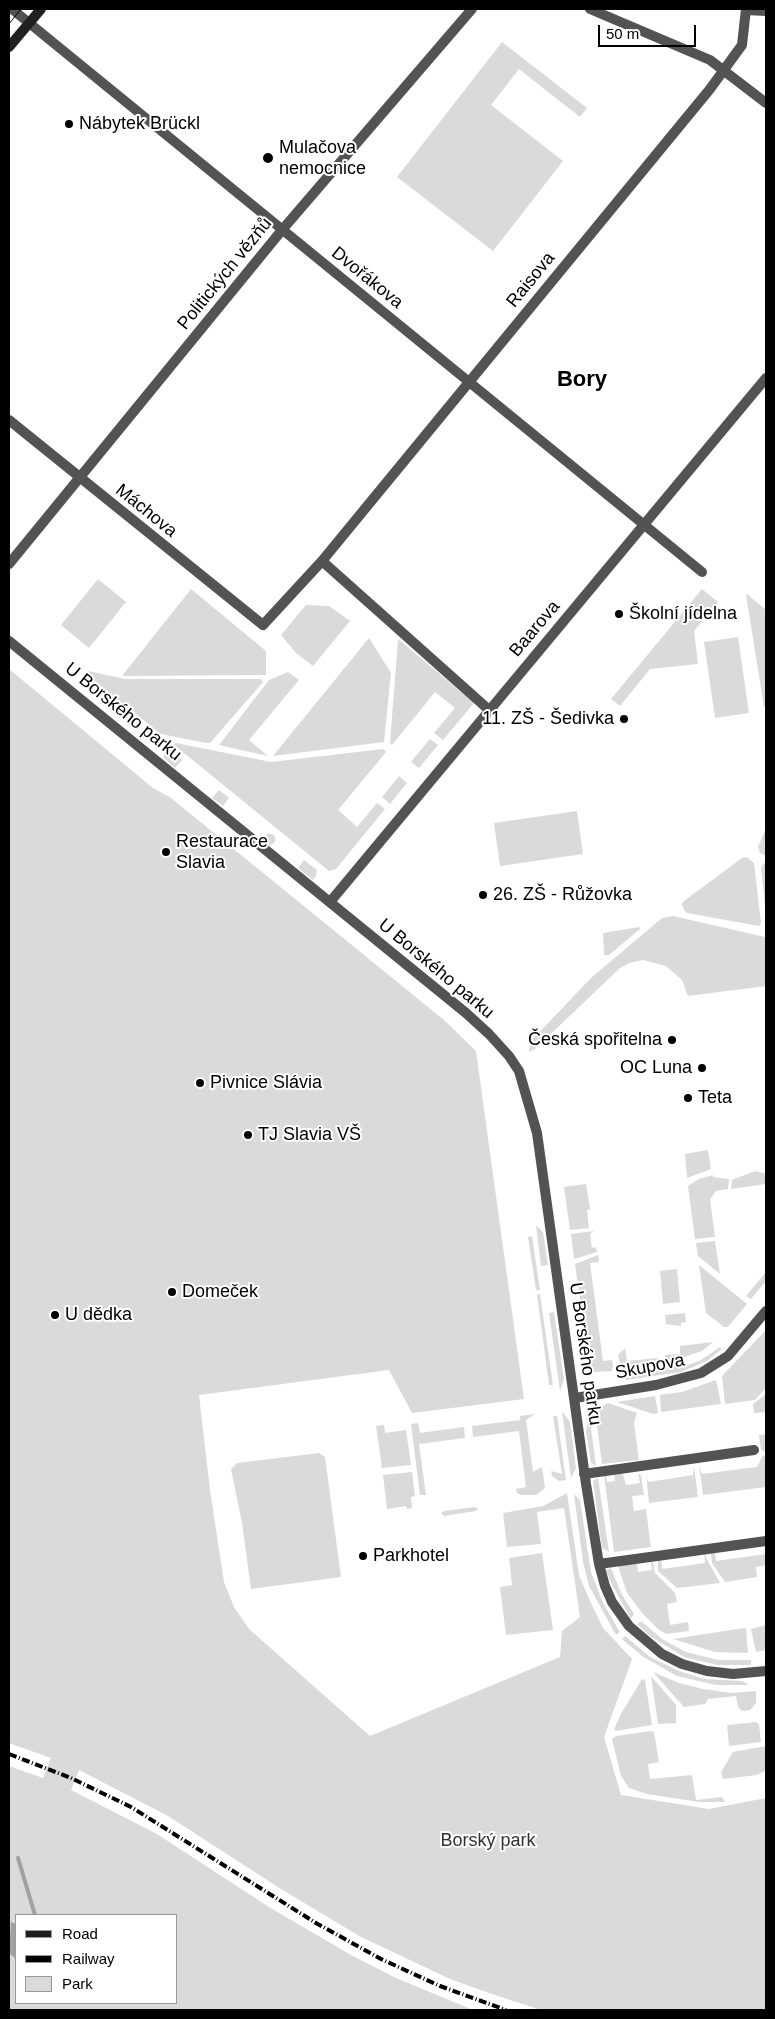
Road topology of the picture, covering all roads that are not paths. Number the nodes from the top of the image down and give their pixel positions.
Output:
1 (12, 9) edge
2 (41, 9) edge
3 (472, 9) edge
4 (590, 9) edge
5 (746, 9) edge
6 (766, 11) edge
7 (29, 22) junction
8 (9, 47) edge
9 (725, 70) junction
10 (766, 103) edge
11 (282, 230) junction
12 (766, 378) edge
13 (469, 381) junction
14 (9, 420) edge
15 (80, 478) junction
16 (643, 526) junction
17 (322, 561) junction
18 (9, 564) edge
19 (702, 572) dead end
20 (263, 625) joint
21 (9, 641) edge
22 (488, 709) junction
23 (330, 902) junction
24 (766, 1310) edge
25 (575, 1398) junction
26 (754, 1450) dead end
27 (584, 1474) junction
28 (766, 1541) edge
29 (599, 1564) junction
30 (762, 1672) edge

1 - 7 street, Dvořákova
2 - 7 main road
3 - 11 street, Politických vězňů
4 - 9 street
5 - 6 street, Raisova
5 - 9 street, Raisova
7 - 8 main road
7 - 11 street, Dvořákova
9 - 10 street
9 - 13 street, Raisova
11 - 13 street, Dvořákova
11 - 15 street, Politických vězňů
12 - 16 street, Baarova
13 - 16 street, Dvořákova
13 - 17 street, Raisova
14 - 15 street, Máchova
15 - 18 street, Politických vězňů
15 - 20 street, Máchova
16 - 19 street, Dvořákova
16 - 22 street, Baarova
17 - 20 street, Raisova
17 - 22 street
21 - 23 street, U Borského parku
22 - 23 street, Baarova
23 - 25 street, U Borského parku
24 - 25 street, Skupova
25 - 27 street, U Borského parku
26 - 27 street
27 - 29 street, U Borského parku
28 - 29 street
29 - 30 street, U Borského parku

